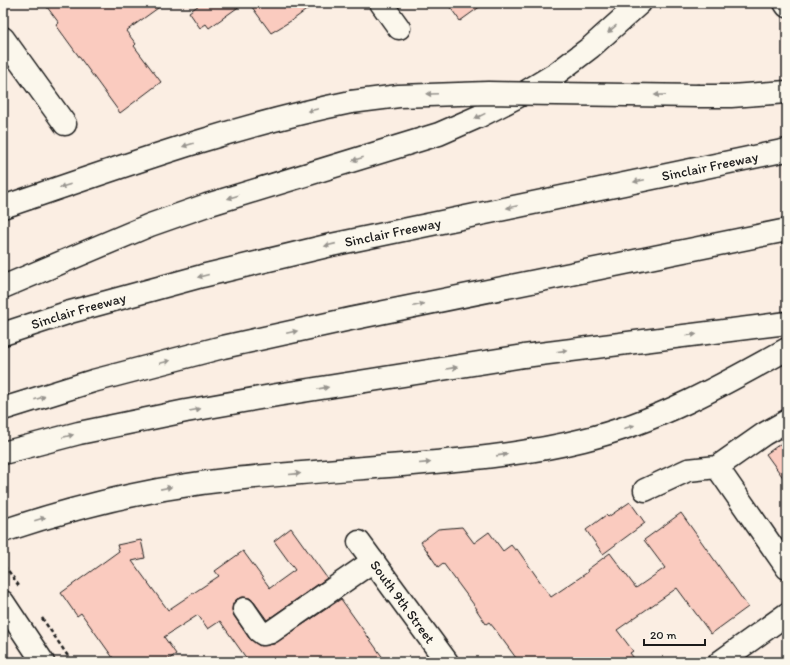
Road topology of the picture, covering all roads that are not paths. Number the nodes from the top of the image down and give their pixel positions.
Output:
1 (381, 3) edge
2 (640, 3) edge
3 (785, 3) edge
4 (787, 6) edge
5 (399, 28) dead end
6 (3, 38) edge
7 (787, 92) edge
8 (65, 124) dead end
9 (787, 150) edge
10 (3, 207) edge
11 (787, 230) edge
12 (3, 287) edge
13 (787, 323) edge
14 (3, 334) edge
15 (787, 349) edge
16 (3, 409) edge
17 (787, 421) edge
18 (3, 452) edge
19 (717, 467) junction
20 (645, 490) dead end
21 (3, 531) edge
22 (360, 542) dead end
23 (373, 561) junction
24 (787, 568) edge
25 (3, 602) edge
26 (244, 610) dead end
27 (787, 614) edge
28 (43, 662) edge
29 (446, 662) edge
30 (720, 662) edge

1 - 5 main road
2 -> 12 main road
3 - 4 main road
6 - 8 main road
7 -> 10 main road, bridge
9 -> 14 main road, Sinclair Freeway
16 -> 11 main road
18 -> 13 main road
21 -> 15 main road
17 - 19 main road
19 - 20 main road
19 - 24 main road
22 - 23 main road, South 9th Street
23 - 26 main road
23 - 29 main road, South 9th Street
25 - 28 main road
27 - 30 main road

